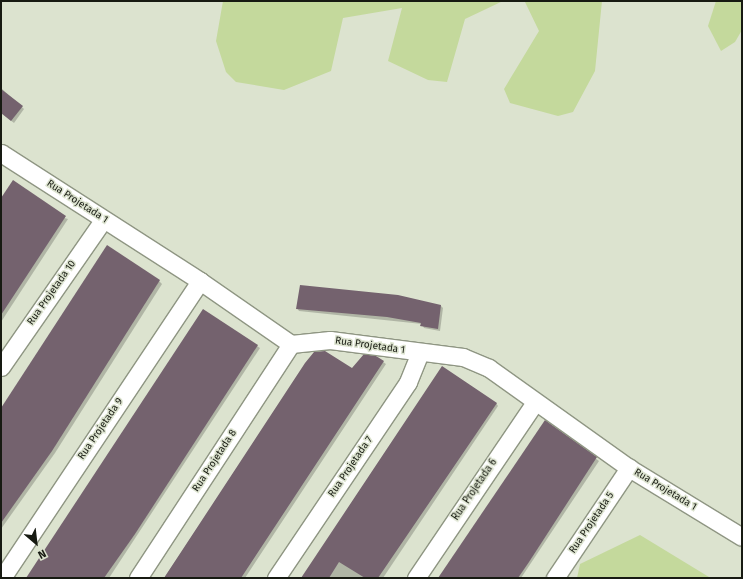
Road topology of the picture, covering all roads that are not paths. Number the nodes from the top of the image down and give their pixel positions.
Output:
1 (3, 157) edge
2 (103, 220) junction
3 (200, 281) junction
4 (292, 344) junction
5 (420, 352) junction
6 (1, 367) edge
7 (535, 402) junction
8 (629, 468) junction
9 (742, 536) edge
10 (2, 578) edge
11 (138, 578) edge
12 (276, 578) edge
13 (416, 578) edge
14 (555, 578) edge

1 - 2 street, Rua Projetada 1
2 - 3 street, Rua Projetada 1
2 - 6 street, Rua Projetada 10
3 - 4 street, Rua Projetada 1
3 - 10 street, Rua Projetada 9
4 - 5 street, Rua Projetada 1
4 - 11 street, Rua Projetada 8
5 - 7 street, Rua Projetada 1
5 - 12 street, Rua Projetada 7
7 - 8 street, Rua Projetada 1
7 - 13 street, Rua Projetada 6
8 - 9 street, Rua Projetada 1
8 - 14 street, Rua Projetada 5

